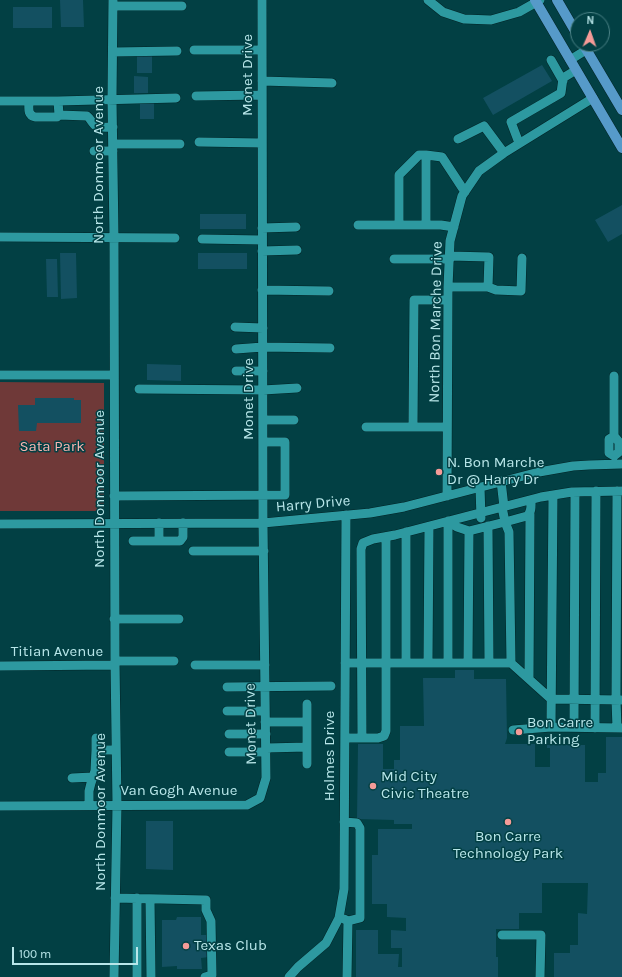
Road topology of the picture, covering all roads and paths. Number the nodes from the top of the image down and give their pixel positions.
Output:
1 (262, 0) edge
2 (428, 0) edge
3 (557, 0) edge
4 (537, 1) edge
5 (113, 3) edge
6 (182, 6) dead end
7 (570, 22) edge
8 (194, 50) dead end
9 (262, 50) junction
10 (177, 51) dead end
11 (113, 52) junction
12 (579, 52) edge
13 (588, 52) edge
14 (551, 60) dead end
15 (570, 60) junction
16 (576, 70) junction
17 (262, 81) junction
18 (563, 81) junction
19 (332, 82) dead end
20 (262, 95) junction
21 (196, 96) dead end
22 (176, 98) dead end
23 (593, 98) junction
24 (112, 99) junction
25 (0, 101) edge
26 (29, 101) junction
27 (58, 101) junction
28 (622, 110) edge
29 (59, 115) junction
30 (113, 127) junction
31 (458, 139) dead end
32 (199, 142) dead end
33 (262, 143) junction
34 (519, 143) junction
35 (180, 144) dead end
36 (113, 147) junction
37 (622, 148) edge
38 (94, 151) dead end
39 (504, 153) junction
40 (426, 155) junction
41 (465, 192) junction
42 (426, 224) junction
43 (358, 225) dead end
44 (399, 225) junction
45 (296, 227) dead end
46 (454, 227) junction
47 (262, 228) junction
48 (0, 237) edge
49 (114, 237) junction
50 (175, 238) dead end
51 (202, 239) dead end
52 (262, 240) junction
53 (297, 250) dead end
54 (262, 251) junction
55 (450, 257) junction
56 (522, 258) dead end
57 (394, 259) dead end
58 (448, 287) junction
59 (488, 287) junction
60 (262, 290) junction
61 (329, 291) dead end
62 (448, 300) junction
63 (236, 327) dead end
64 (263, 328) junction
65 (263, 347) junction
66 (330, 348) dead end
67 (236, 349) dead end
68 (236, 371) dead end
69 (263, 371) junction
70 (0, 375) edge
71 (114, 375) junction
72 (614, 376) dead end
73 (297, 388) dead end
74 (139, 389) dead end
75 (263, 390) junction
76 (263, 420) junction
77 (294, 420) dead end
78 (366, 427) dead end
79 (413, 427) junction
80 (447, 427) junction
81 (263, 442) junction
82 (617, 461) edge
83 (501, 481) junction
84 (480, 487) junction
85 (596, 491) junction
86 (620, 491) edge
87 (575, 492) junction
88 (263, 495) junction
89 (553, 495) junction
90 (114, 496) junction
91 (447, 496) junction
92 (532, 500) junction
93 (503, 507) junction
94 (480, 513) junction
95 (530, 514) junction
96 (346, 515) junction
97 (448, 522) junction
98 (505, 522) junction
99 (114, 523) junction
100 (159, 523) junction
101 (183, 523) junction
102 (263, 523) junction
103 (0, 524) edge
104 (485, 526) junction
105 (429, 527) junction
106 (469, 531) junction
107 (406, 532) junction
108 (386, 537) junction
109 (133, 541) dead end
110 (159, 541) junction
111 (193, 551) dead end
112 (264, 551) junction
113 (114, 619) junction
114 (179, 619) dead end
115 (174, 661) dead end
116 (115, 663) junction
117 (385, 663) junction
118 (406, 663) junction
119 (428, 663) junction
120 (448, 663) junction
121 (468, 663) junction
122 (489, 663) junction
123 (510, 663) junction
124 (195, 664) dead end
125 (345, 664) junction
126 (361, 664) junction
127 (265, 665) junction
128 (0, 666) edge
129 (529, 679) junction
130 (265, 686) junction
131 (331, 686) dead end
132 (227, 687) dead end
133 (552, 699) junction
134 (574, 699) junction
135 (595, 699) junction
136 (619, 700) edge
137 (307, 704) dead end
138 (227, 711) dead end
139 (265, 711) junction
140 (265, 722) junction
141 (307, 722) junction
142 (551, 727) junction
143 (574, 727) junction
144 (595, 728) junction
145 (620, 728) edge
146 (513, 730) dead end
147 (229, 734) dead end
148 (266, 734) junction
149 (96, 738) dead end
150 (345, 738) junction
151 (362, 738) junction
152 (307, 747) junction
153 (96, 750) junction
154 (116, 750) junction
155 (266, 750) junction
156 (229, 752) dead end
157 (306, 764) dead end
158 (93, 777) junction
159 (72, 778) dead end
160 (260, 798) joint
161 (88, 805) junction
162 (117, 805) junction
163 (0, 806) edge
164 (344, 822) junction
165 (115, 898) junction
166 (137, 898) junction
167 (150, 898) junction
168 (343, 919) junction
169 (502, 935) dead end
170 (114, 977) edge
171 (137, 977) edge
172 (151, 977) edge
173 (205, 977) edge
174 (289, 977) edge
175 (347, 977) edge
176 (540, 977) edge

1 - 9 street, Monet Drive
2 - 4 street
3 - 7 main road
4 - 15 main road
5 - 6 street
5 - 11 street, North Donmoor Avenue
8 - 9 street
9 - 17 street, Monet Drive
10 - 11 street
11 - 24 street, North Donmoor Avenue
12 - 15 street
13 - 28 main road
14 - 18 street
15 - 16 main road
16 - 18 street
16 - 23 main road
17 - 19 street
17 - 20 street, Monet Drive
18 - 34 street
20 - 21 street
20 - 33 street, Monet Drive
22 - 24 street
23 - 34 street, North Bon Marche Drive
23 - 37 main road
24 - 27 street
24 - 30 street, North Donmoor Avenue
25 - 26 street
26 - 27 street
26 - 29 street
27 - 29 street
29 - 30 street
30 - 36 street, North Donmoor Avenue
31 - 39 street
32 - 33 street
33 - 47 street, Monet Drive
34 - 39 street, North Bon Marche Drive
35 - 36 street
36 - 38 street
36 - 49 street, North Donmoor Avenue
39 - 41 street, North Bon Marche Drive
40 - 41 street
40 - 42 street
40 - 44 street
41 - 46 street, North Bon Marche Drive
42 - 44 street
42 - 46 street
43 - 44 street
45 - 47 street
46 - 55 street, North Bon Marche Drive
47 - 52 street, Monet Drive
48 - 49 street
49 - 50 street
49 - 71 street, North Donmoor Avenue
51 - 52 street
52 - 54 street, Monet Drive
53 - 54 street
54 - 60 street, Monet Drive
55 - 57 street
55 - 58 street, North Bon Marche Drive
55 - 59 street
56 - 59 street
58 - 59 street
58 - 62 street, North Bon Marche Drive
60 - 61 street
60 - 64 street, Monet Drive
62 - 79 street
62 - 80 street, North Bon Marche Drive
63 - 64 street
64 - 65 street, Monet Drive
65 - 66 street
65 - 67 street
65 - 69 street, Monet Drive
68 - 69 street
69 - 75 street, Monet Drive
70 - 71 street
71 - 90 street, North Donmoor Avenue
72 - 82 street
73 - 75 street
74 - 75 street
75 - 76 street, Monet Drive
76 - 77 street
76 - 81 street, Monet Drive
78 - 79 street
79 - 80 street
80 - 91 street, North Bon Marche Drive
81 - 88 street, Monet Drive
81 - 88 street
82 - 83 street, Harry Drive
83 - 84 street, Harry Drive
83 - 93 street
84 - 91 street, Harry Drive
84 - 94 street
85 - 86 street
85 - 87 street
85 - 135 street
86 - 136 street
87 - 89 street
87 - 134 street
88 - 90 street
88 - 102 street, Monet Drive
89 - 92 street
89 - 133 street
90 - 99 street, North Donmoor Avenue
91 - 96 street, Harry Drive
92 - 93 street
92 - 95 street
93 - 94 street
93 - 98 street
94 - 97 street
94 - 104 street
95 - 98 street
95 - 129 street
96 - 102 street, Harry Drive
96 - 125 street, Holmes Drive
97 - 105 street
97 - 106 street
97 - 120 street
98 - 104 street
98 - 123 street
99 - 100 street, Harry Drive
99 - 103 street, Harry Drive
99 - 113 street, North Donmoor Avenue
100 - 101 street, Harry Drive
100 - 110 street
101 - 102 street, Harry Drive
101 - 110 street
102 - 112 street, Monet Drive
104 - 106 street
104 - 122 street
105 - 107 street
105 - 119 street
106 - 121 street
107 - 108 street
107 - 118 street
108 - 117 street
108 - 126 street
109 - 110 street
111 - 112 street
112 - 127 street, Monet Drive
113 - 114 street
113 - 116 street, North Donmoor Avenue
115 - 116 street, Titian Avenue
116 - 128 street, Titian Avenue
116 - 154 street, North Donmoor Avenue
117 - 118 street
117 - 126 street
117 - 151 street
118 - 119 street
119 - 120 street
120 - 121 street
121 - 122 street
122 - 123 street
123 - 129 street
124 - 127 street
125 - 126 street
125 - 150 street, Holmes Drive
126 - 151 street
127 - 130 street, Monet Drive
129 - 133 street
130 - 131 street
130 - 132 street
130 - 139 street, Monet Drive
133 - 134 street
133 - 142 street
134 - 135 street
134 - 143 street
135 - 136 street
135 - 144 street
136 - 145 street
137 - 141 street
138 - 139 street
139 - 140 street, Monet Drive
140 - 141 street
140 - 148 street, Monet Drive
141 - 152 street
142 - 143 street
142 - 146 street
143 - 144 street
144 - 145 street
147 - 148 street
148 - 155 street, Monet Drive
149 - 153 street
150 - 151 street
150 - 164 street, Holmes Drive
152 - 155 street
152 - 157 street
153 - 154 street
153 - 158 street
154 - 162 street, North Donmoor Avenue
155 - 156 street
155 - 160 street, Monet Drive
158 - 159 street
158 - 161 street
160 - 162 street, Van Gogh Avenue
161 - 162 street, Van Gogh Avenue
161 - 163 street, Van Gogh Avenue
162 - 165 street, North Donmoor Avenue
164 - 168 street, Holmes Drive
164 - 168 street
165 - 166 street
165 - 170 street, North Donmoor Avenue
166 - 167 street
166 - 171 street
167 - 172 street
167 - 173 street
168 - 174 street, Holmes Drive
168 - 175 street
169 - 176 street

